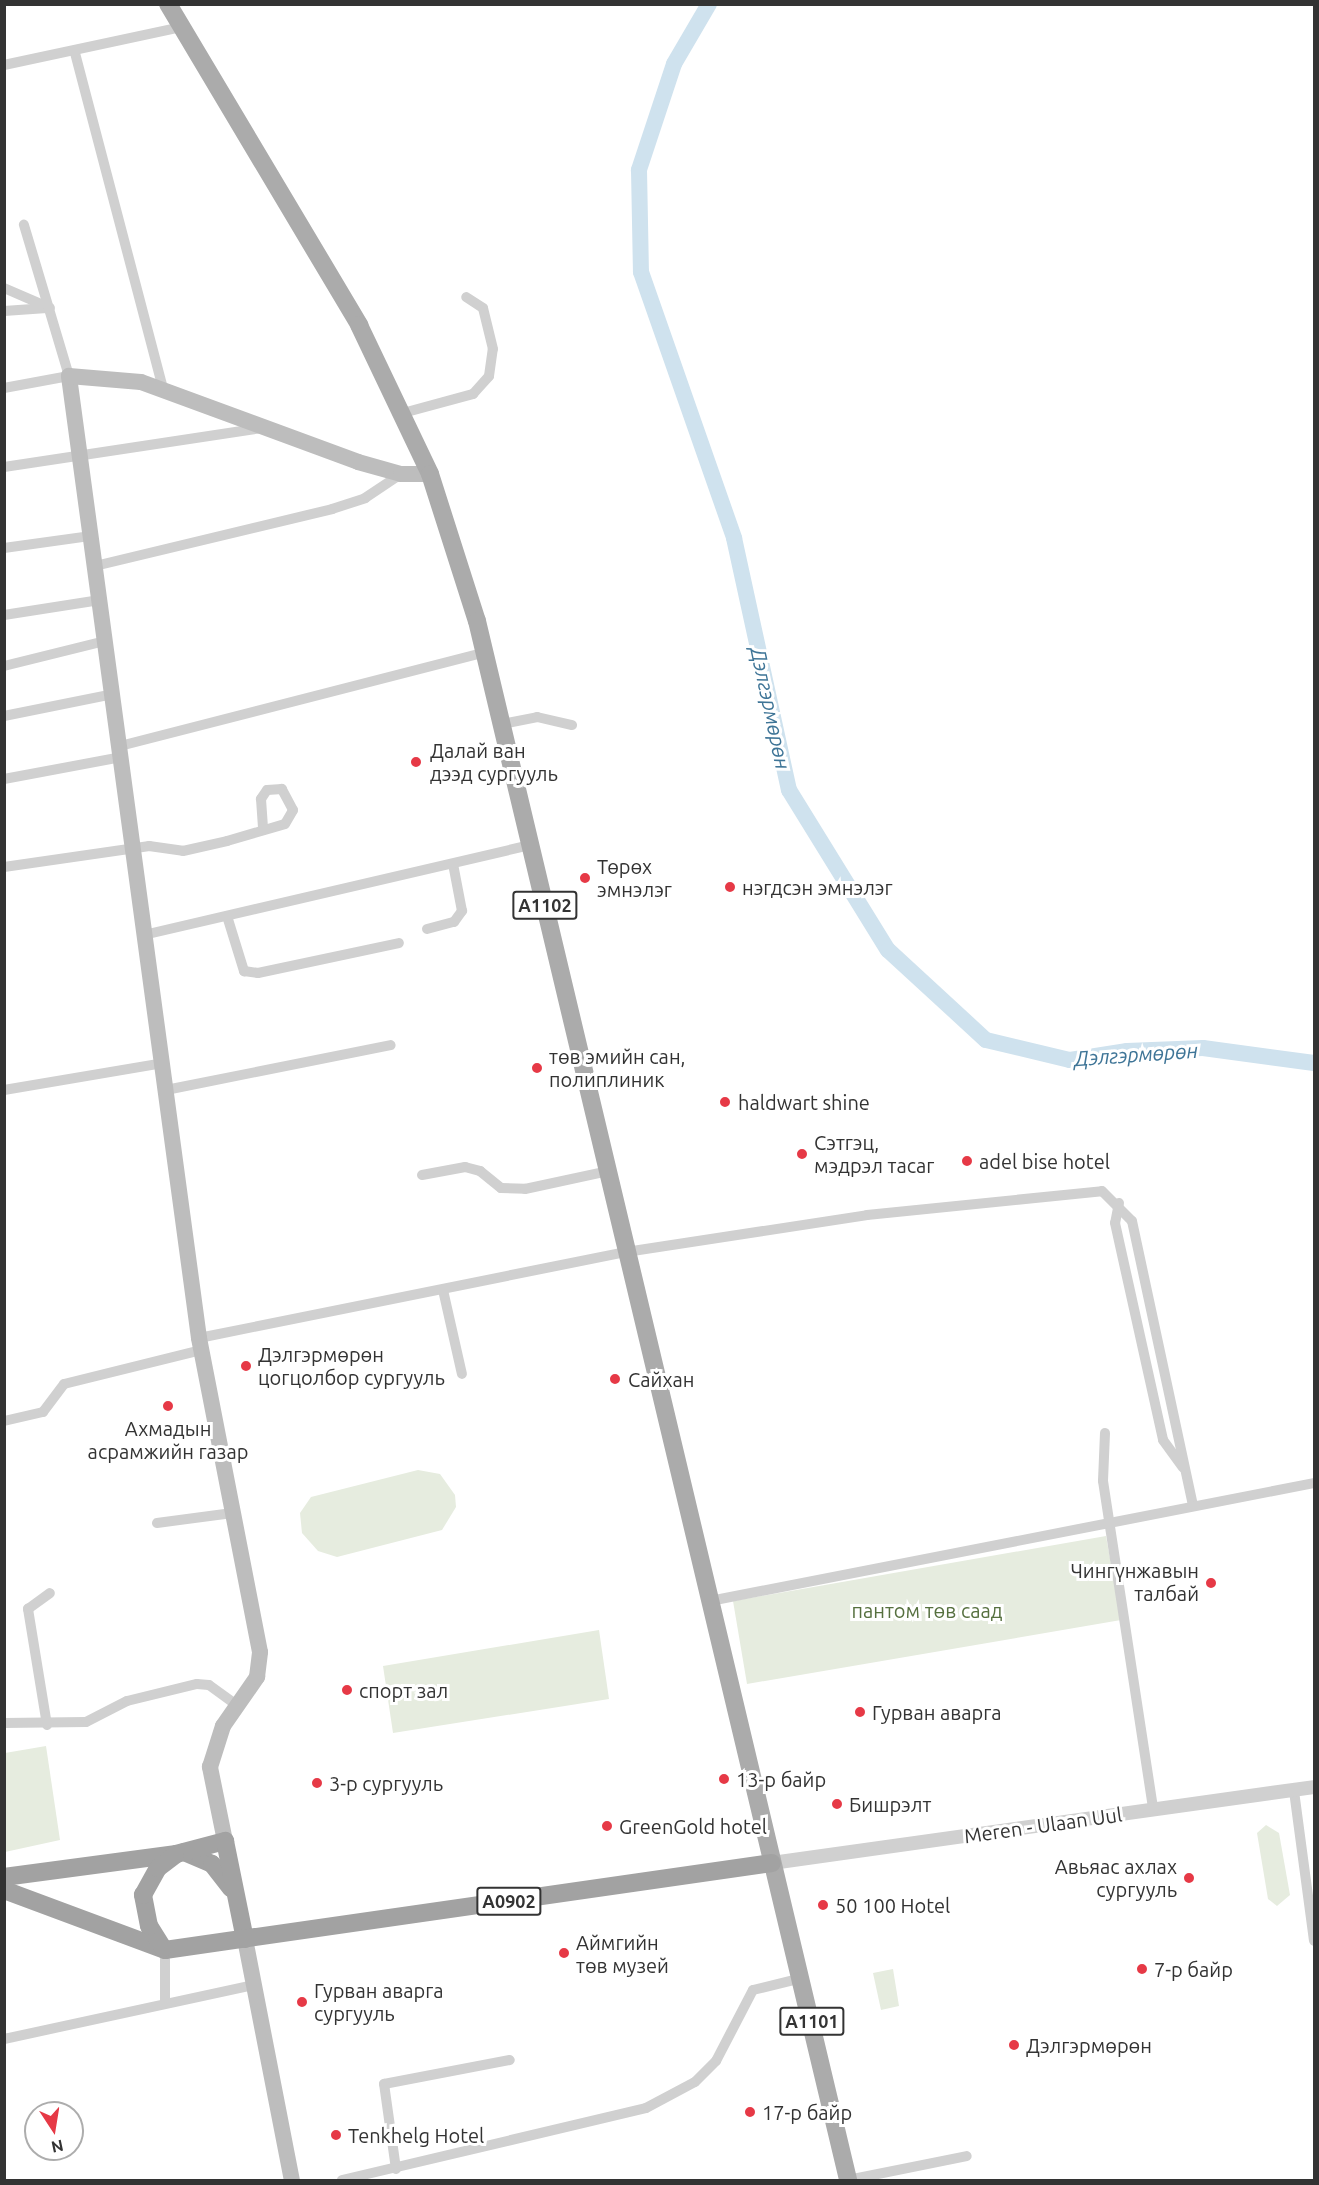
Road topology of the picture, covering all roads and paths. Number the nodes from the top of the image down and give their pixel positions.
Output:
1 (168, 4) edge
2 (181, 27) junction
3 (75, 53) junction
4 (4, 65) edge
5 (24, 225) dead end
6 (4, 288) edge
7 (466, 297) dead end
8 (50, 308) junction
9 (4, 311) edge
10 (69, 376) junction
11 (4, 388) edge
12 (163, 388) junction
13 (402, 412) junction
14 (270, 427) junction
15 (80, 455) junction
16 (4, 467) edge
17 (401, 474) junction
18 (430, 474) junction
19 (91, 536) junction
20 (4, 549) edge
21 (95, 566) junction
22 (100, 600) junction
23 (4, 615) edge
24 (105, 641) junction
25 (485, 652) junction
26 (4, 666) edge
27 (113, 694) junction
28 (4, 716) edge
29 (502, 724) junction
30 (572, 725) dead end
31 (121, 752) junction
32 (4, 779) edge
33 (263, 830) dead end
34 (531, 845) junction
35 (134, 848) junction
36 (453, 864) junction
37 (4, 867) edge
38 (227, 916) junction
39 (427, 929) dead end
40 (148, 934) junction
41 (399, 943) dead end
42 (391, 1045) dead end
43 (163, 1063) junction
44 (4, 1090) edge
45 (166, 1090) junction
46 (609, 1171) junction
47 (422, 1175) dead end
48 (1119, 1203) junction
49 (626, 1252) junction
50 (443, 1290) junction
51 (200, 1344) junction
52 (462, 1374) dead end
53 (4, 1420) edge
54 (1105, 1432) dead end
55 (1183, 1468) junction
56 (1314, 1483) edge
57 (1193, 1506) junction
58 (232, 1513) junction
59 (1109, 1521) junction
60 (157, 1523) dead end
61 (50, 1593) dead end
62 (710, 1601) junction
63 (238, 1706) junction
64 (4, 1724) edge
65 (47, 1725) junction
66 (1314, 1788) edge
67 (1294, 1791) junction
68 (1154, 1809) junction
69 (225, 1841) junction
70 (180, 1853) junction
71 (772, 1863) junction
72 (4, 1877) edge
73 (4, 1890) edge
74 (233, 1893) junction
75 (245, 1939) junction
76 (1314, 1941) edge
77 (165, 1950) junction
78 (802, 1978) junction
79 (254, 1985) junction
80 (165, 2002) junction
81 (4, 2039) edge
82 (510, 2060) dead end
83 (967, 2156) dead end
84 (396, 2169) junction
85 (848, 2180) edge
86 (292, 2181) edge
87 (342, 2181) edge

1 - 2 main road, A1102
2 - 3 street
2 - 13 main road, A1102
3 - 4 street
3 - 12 street
5 - 8 street
6 - 8 street
7 - 13 street
8 - 9 street
8 - 10 street
10 - 11 street
10 - 12 main road
10 - 15 main road
12 - 14 main road
13 - 18 main road, A1102
14 - 15 street
14 - 17 main road
15 - 16 street
15 - 19 main road
17 - 18 main road
17 - 21 street
18 - 25 main road, A1102
19 - 20 street
19 - 21 main road
21 - 22 main road
22 - 23 street
22 - 24 main road
24 - 26 street
24 - 27 main road
25 - 29 main road, A1102
25 - 31 street
27 - 28 street
27 - 31 main road
29 - 30 street
29 - 34 main road, A1102
31 - 32 street
31 - 35 main road
33 - 35 street
34 - 36 street
34 - 46 main road, A1102
35 - 37 street
35 - 40 main road
36 - 38 street
36 - 39 street
38 - 40 street
38 - 41 street
40 - 43 main road
42 - 45 street
43 - 44 street
43 - 45 main road
45 - 51 main road
46 - 47 street
46 - 49 main road, A1102
48 - 49 street
48 - 55 street
48 - 55 street
49 - 50 street
49 - 62 main road, A1102
50 - 51 street
50 - 52 street
51 - 53 street
51 - 58 main road
54 - 59 street
55 - 57 street
56 - 57 street
57 - 59 street
58 - 60 street
58 - 63 main road
59 - 62 street
59 - 68 street
61 - 65 street
62 - 71 main road, A1102
63 - 65 street
63 - 69 main road
64 - 65 street
66 - 67 street, Meren - Ulaan Uul
67 - 68 street, Meren - Ulaan Uul
67 - 76 street
68 - 71 street, Meren - Ulaan Uul
69 - 70 highway
69 - 74 highway
70 - 72 highway
70 - 74 highway
70 - 77 highway
71 - 75 highway, A0902
71 - 78 main road, A1101
73 - 77 highway, A0902
74 - 75 highway
75 - 77 highway, A0902
75 - 79 main road
77 - 80 street
78 - 84 street
78 - 85 main road, A1101
79 - 80 street
79 - 86 main road
80 - 81 street
82 - 84 street
83 - 85 street
84 - 87 street

